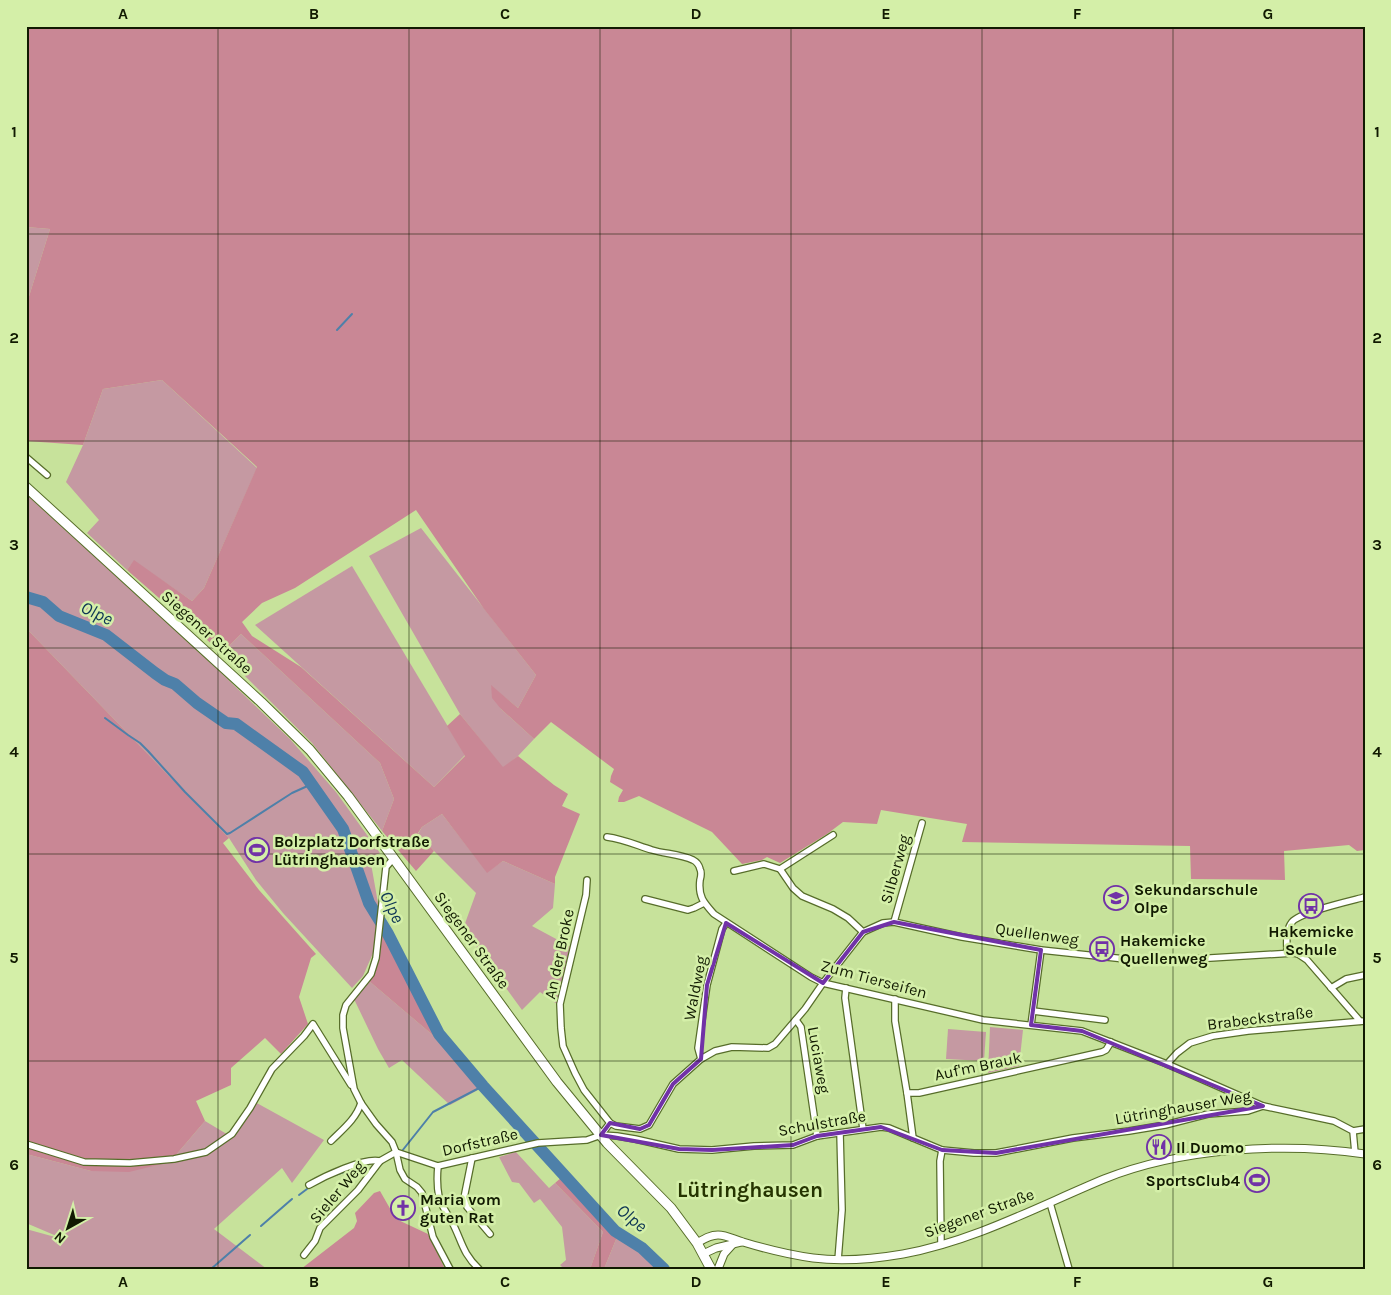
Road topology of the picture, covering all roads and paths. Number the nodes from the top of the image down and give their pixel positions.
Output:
1 (26, 457) edge
2 (47, 475) dead end
3 (26, 487) edge
4 (922, 823) dead end
5 (832, 834) dead end
6 (607, 837) dead end
7 (394, 859) junction
8 (780, 869) junction
9 (734, 871) dead end
10 (587, 880) dead end
11 (1365, 897) edge
12 (645, 899) dead end
13 (704, 903) junction
14 (894, 922) junction
15 (726, 923) junction
16 (863, 932) junction
17 (1041, 950) junction
18 (1287, 952) junction
19 (1365, 975) edge
20 (823, 983) junction
21 (846, 988) junction
22 (1331, 988) junction
23 (894, 999) junction
24 (1033, 1011) junction
25 (796, 1020) junction
26 (1105, 1020) dead end
27 (1362, 1021) edge
28 (1031, 1025) junction
29 (1112, 1042) junction
30 (700, 1060) junction
31 (1167, 1064) junction
32 (354, 1089) junction
33 (907, 1093) junction
34 (361, 1103) junction
35 (1263, 1106) junction
36 (610, 1123) junction
37 (1365, 1129) edge
38 (863, 1130) junction
39 (1353, 1131) junction
40 (840, 1133) junction
41 (601, 1136) junction
42 (818, 1136) junction
43 (913, 1138) junction
44 (1073, 1138) joint
45 (331, 1141) dead end
46 (26, 1144) edge
47 (942, 1150) junction
48 (396, 1152) junction
49 (1356, 1153) junction
50 (1365, 1154) edge
51 (472, 1158) junction
52 (380, 1161) junction
53 (438, 1166) junction
54 (309, 1185) dead end
55 (1050, 1202) junction
56 (490, 1234) dead end
57 (697, 1243) junction
58 (737, 1243) junction
59 (942, 1244) junction
60 (703, 1254) junction
61 (304, 1255) dead end
62 (838, 1260) junction
63 (450, 1269) edge
64 (479, 1269) edge
65 (711, 1269) edge
66 (718, 1269) edge
67 (1069, 1269) edge

1 - 2 street
3 - 7 main road, Siegener Straße
4 - 14 street, Silberweg
5 - 8 street
6 - 13 street
7 - 32 street
7 - 41 main road, Siegener Straße
8 - 9 street
8 - 16 street
10 - 36 street, An der Broke
11 - 18 street
12 - 13 street
13 - 15 street, Zum Tierseifen
14 - 16 street, Quellenweg
14 - 17 street, Quellenweg
15 - 20 street, Zum Tierseifen
15 - 30 street, Waldweg
16 - 20 street
17 - 18 street, Quellenweg
17 - 24 street
18 - 22 street
19 - 22 street
20 - 21 street, Zum Tierseifen
20 - 25 street
21 - 23 street, Zum Tierseifen
21 - 38 street
22 - 27 street
23 - 28 street, Zum Tierseifen
23 - 33 street
24 - 26 street
24 - 28 street
25 - 30 street
25 - 42 street, Luciaweg
27 - 31 street, Brabeckstraße
28 - 29 street, Zum Tierseifen
29 - 31 street, Zum Tierseifen
29 - 33 street, Auf'm Brauk
30 - 36 street
31 - 35 street, Zum Tierseifen
32 - 34 street
32 - 46 street
33 - 43 street
34 - 45 street
34 - 48 street
35 - 39 street, Lütringhauser Weg
35 - 44 street, Lütringhauser Weg
36 - 41 street
37 - 39 street
38 - 40 street, Schulstraße
38 - 43 street, Schulstraße
39 - 49 street
40 - 42 street, Schulstraße
40 - 62 street
41 - 42 street, Schulstraße
41 - 51 street, Dorfstraße
41 - 57 main road, Siegener Straße
43 - 47 street, Schulstraße
44 - 47 street, Schulstraße
47 - 59 street
48 - 52 street, Sieler Weg
48 - 53 street, Dorfstraße
48 - 63 street
49 - 50 street, Siegener Straße
49 - 55 street, Siegener Straße
51 - 53 street, Dorfstraße
51 - 56 street
52 - 54 street
52 - 61 street, Sieler Weg
53 - 64 street
55 - 59 street, Siegener Straße
55 - 67 street
57 - 58 street, Siegener Straße
57 - 60 main road
58 - 60 street, Siegener Straße
58 - 62 street, Siegener Straße
58 - 66 street
59 - 62 street, Siegener Straße
60 - 65 main road

